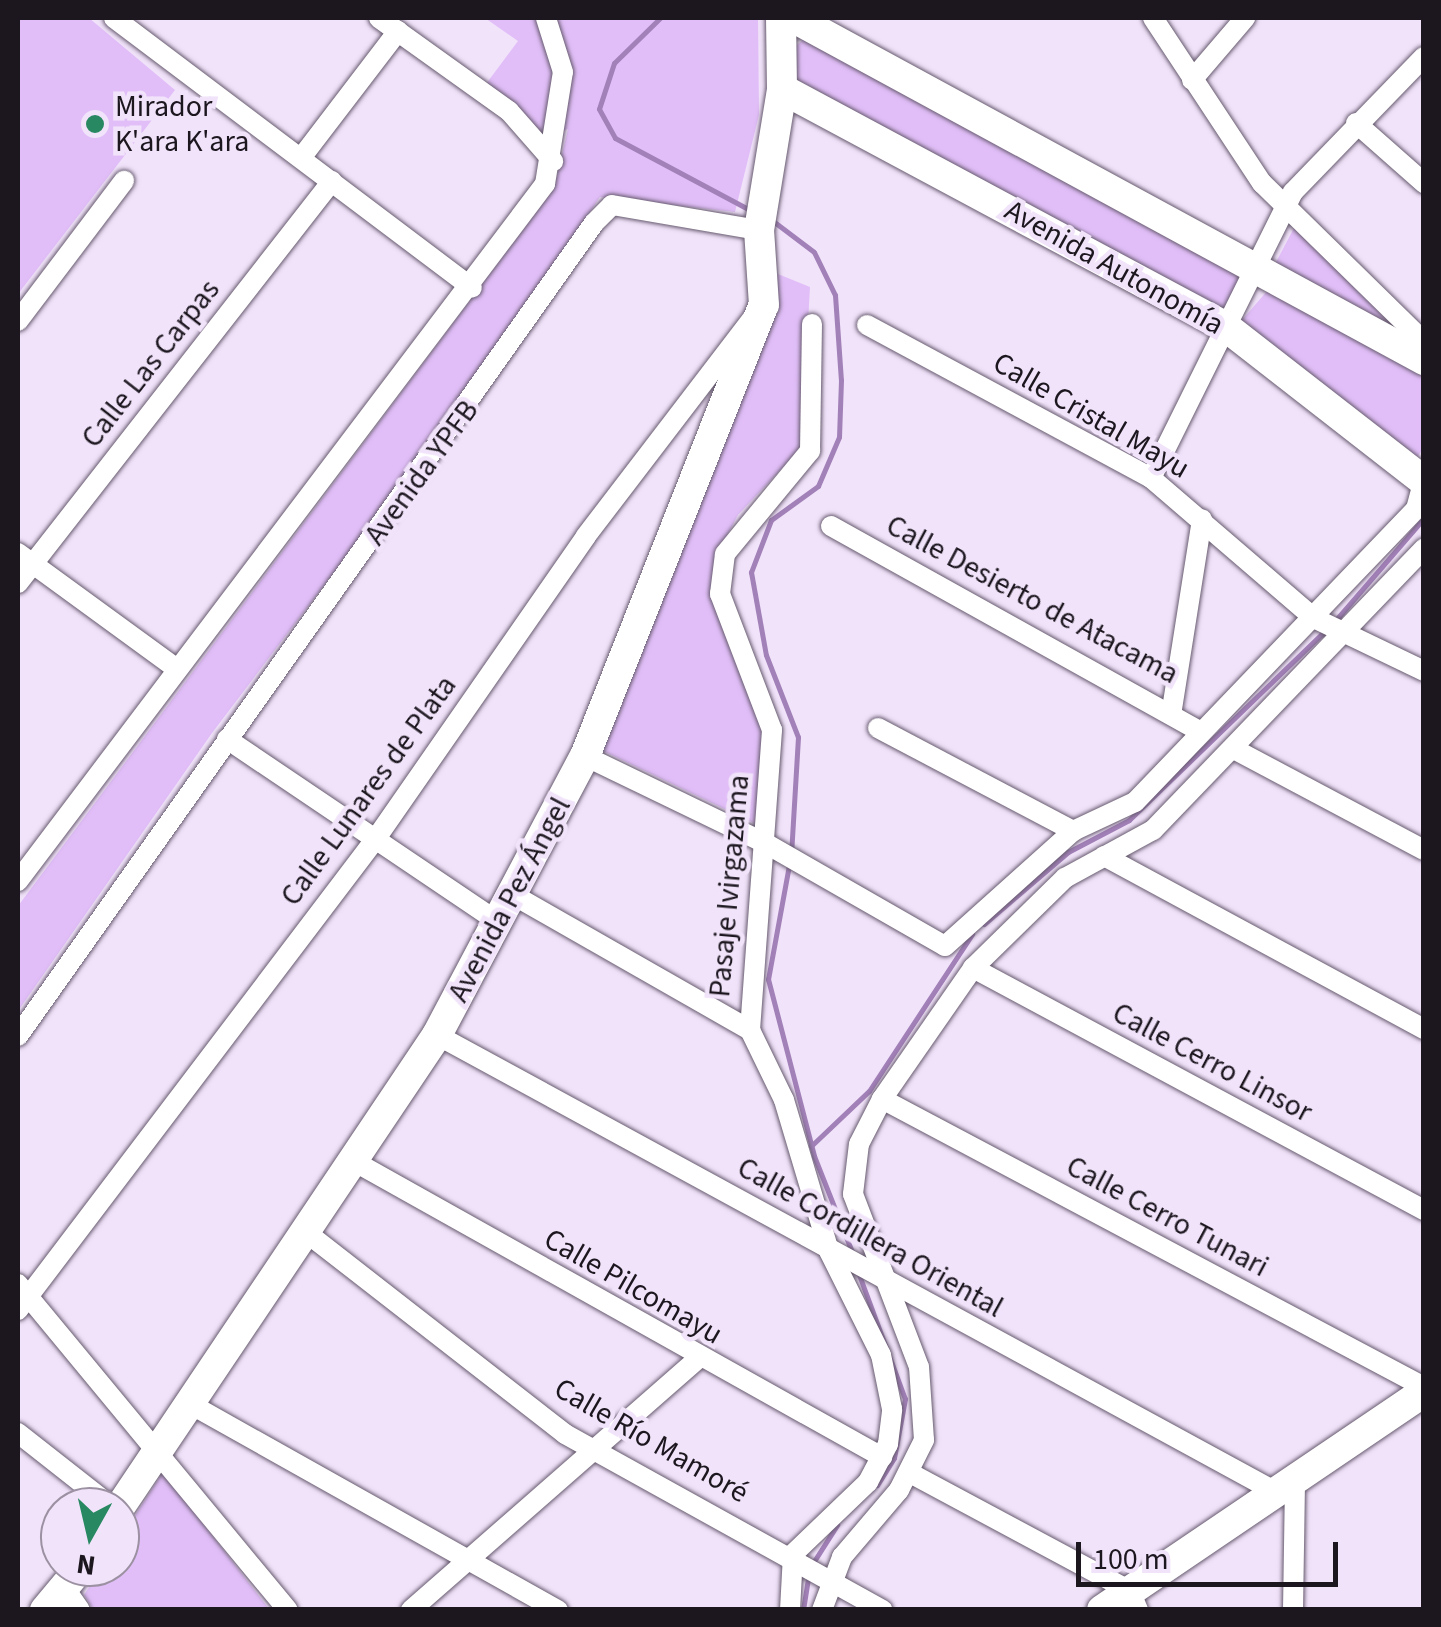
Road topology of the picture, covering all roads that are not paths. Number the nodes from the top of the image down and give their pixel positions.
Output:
1 (114, 18) edge
2 (379, 18) edge
3 (546, 18) edge
4 (780, 18) edge
5 (794, 18) edge
6 (1134, 18) edge
7 (1150, 18) edge
8 (1244, 18) edge
9 (398, 31) junction
10 (1424, 56) edge
11 (1192, 80) junction
12 (782, 89) junction
13 (1356, 123) junction
14 (301, 158) junction
15 (553, 160) junction
16 (124, 181) dead end
17 (332, 182) junction
18 (1424, 184) edge
19 (1288, 213) junction
20 (761, 219) junction
21 (1258, 270) junction
22 (472, 288) junction
23 (764, 304) junction
24 (18, 321) edge
25 (812, 324) dead end
26 (867, 325) dead end
27 (1226, 326) junction
28 (1424, 360) edge
29 (1151, 478) junction
30 (1423, 480) edge
31 (1202, 519) junction
32 (832, 526) dead end
33 (1424, 548) edge
34 (25, 558) edge
35 (18, 584) edge
36 (1314, 618) junction
37 (1346, 630) junction
38 (177, 669) junction
39 (1424, 671) edge
40 (1172, 709) junction
41 (878, 728) dead end
42 (1200, 731) junction
43 (227, 739) junction
44 (1234, 749) junction
45 (585, 756) junction
46 (1074, 830) junction
47 (377, 837) junction
48 (1424, 850) edge
49 (780, 852) junction
50 (1104, 856) junction
51 (18, 881) edge
52 (514, 896) junction
53 (500, 923) junction
54 (972, 968) junction
55 (1424, 1029) edge
56 (750, 1030) junction
57 (437, 1035) junction
58 (18, 1036) edge
59 (882, 1098) junction
60 (357, 1163) junction
61 (1424, 1210) edge
62 (307, 1232) junction
63 (845, 1259) junction
64 (883, 1280) junction
65 (21, 1297) edge
66 (698, 1359) junction
67 (1424, 1390) edge
68 (192, 1405) junction
69 (18, 1433) edge
70 (160, 1448) junction
71 (596, 1451) junction
72 (882, 1457) junction
73 (910, 1472) junction
74 (1286, 1485) junction
75 (90, 1487) edge
76 (131, 1487) edge
77 (793, 1554) junction
78 (466, 1560) junction
79 (828, 1581) junction
80 (1134, 1600) edge
81 (288, 1610) edge
82 (411, 1610) edge
83 (558, 1610) edge
84 (790, 1610) edge
85 (822, 1610) edge
86 (883, 1610) edge
87 (1102, 1610) edge
88 (1292, 1610) edge

1 - 14 street
2 - 9 street
3 - 15 street
4 - 12 street
5 - 21 street
6 - 7 street
7 - 11 street
8 - 11 street
9 - 14 street
9 - 15 street
10 - 13 street
11 - 19 street
12 - 20 street
12 - 27 street, Avenida Autonomía
13 - 18 street
13 - 19 street
14 - 17 street
15 - 22 street
16 - 24 street
17 - 22 street
17 - 34 street, Calle Las Carpas
19 - 21 street
19 - 28 street
20 - 23 street, Avenida Pez Ángel
20 - 43 street, Avenida YPFB
21 - 27 street
21 - 28 street
22 - 38 street
23 - 45 street, Avenida Pez Ángel
23 - 47 street, Calle Lunares de Plata
25 - 49 street, Pasaje Ivirgazama
26 - 29 street, Calle Cristal Mayu
27 - 29 street
27 - 30 street, Avenida Autonomía
29 - 31 street, Calle Cristal Mayu
30 - 36 street
31 - 36 street, Calle Cristal Mayu
31 - 40 street
32 - 40 street, Calle Desierto de Atacama
33 - 37 street
34 - 35 street, Calle Las Carpas
34 - 38 street
36 - 37 street, Calle Cristal Mayu
36 - 42 street
37 - 39 street, Calle Cristal Mayu
37 - 44 street
38 - 51 street
40 - 42 street, Calle Desierto de Atacama
41 - 46 street
42 - 46 street
43 - 47 street
43 - 58 street, Avenida YPFB
44 - 48 street
44 - 50 street
45 - 49 street
45 - 52 street, Avenida Pez Ángel
46 - 49 street
47 - 53 street
47 - 65 street, Calle Lunares de Plata
49 - 56 street, Pasaje Ivirgazama
50 - 54 street
50 - 55 street
52 - 53 street, Avenida Pez Ángel
52 - 56 street
53 - 57 street, Avenida Pez Ángel
54 - 59 street
54 - 61 street, Calle Cerro Linsor
56 - 63 street, Pasaje Ivirgazama
57 - 60 street, Avenida Pez Ángel
57 - 63 street, Calle Cordillera Oriental
59 - 64 street
59 - 67 street, Calle Cerro Tunari
60 - 62 street, Avenida Pez Ángel
60 - 66 street, Calle Pilcomayu
62 - 68 street, Avenida Pez Ángel
62 - 71 street, Calle Río Mamoré
63 - 64 street, Calle Cordillera Oriental
63 - 72 street, Pasaje Ivirgazama
64 - 73 street
64 - 74 street, Calle Cordillera Oriental
65 - 70 street
66 - 71 street
66 - 72 street, Calle Pilcomayu
67 - 74 street
68 - 70 street, Avenida Pez Ángel
68 - 78 street
69 - 75 street
70 - 76 street, Avenida Pez Ángel
70 - 81 street
71 - 77 street, Calle Río Mamoré
71 - 78 street
72 - 77 street
73 - 79 street
73 - 80 street
74 - 80 street
74 - 88 street
77 - 79 street, Calle Río Mamoré
77 - 84 street
78 - 82 street
78 - 83 street
79 - 85 street
79 - 86 street, Calle Río Mamoré
80 - 87 street

